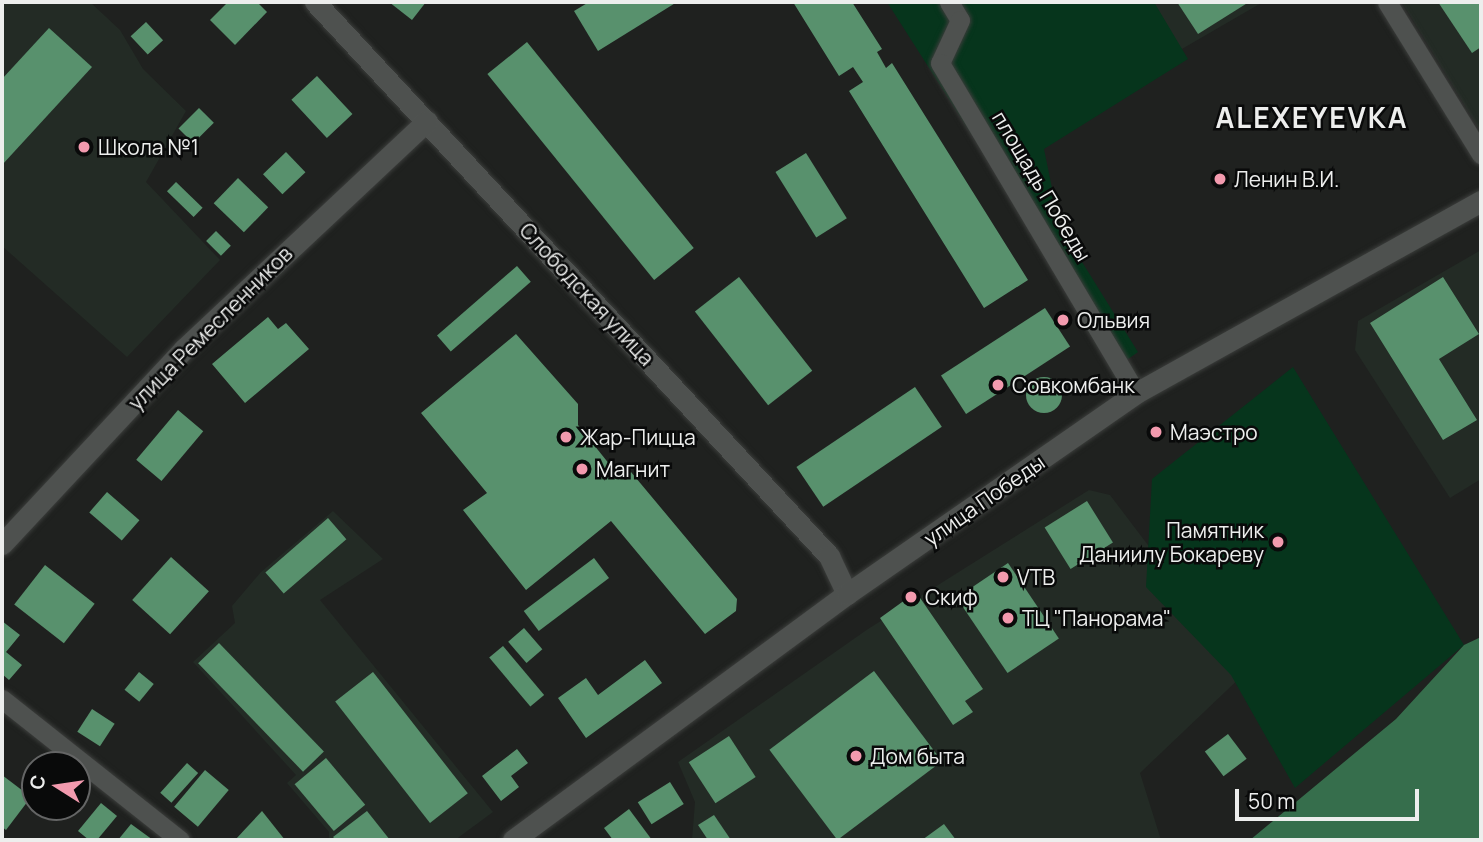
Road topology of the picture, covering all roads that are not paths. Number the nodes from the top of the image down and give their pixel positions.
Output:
1 (315, 2) edge
2 (949, 2) edge
3 (1387, 2) edge
4 (427, 121) junction
5 (1481, 154) edge
6 (1481, 201) edge
7 (1136, 393) junction
8 (2, 544) edge
9 (847, 594) junction
10 (2, 699) edge
11 (180, 840) edge
12 (513, 840) edge

1 - 4 street, Слободская улица
2 - 7 street, площадь Победы
3 - 5 street
4 - 8 street, улица Ремесленников
4 - 9 street, Слободская улица
6 - 7 street, улица Победы
7 - 9 street, улица Победы
9 - 12 street, улица Победы
10 - 11 street

